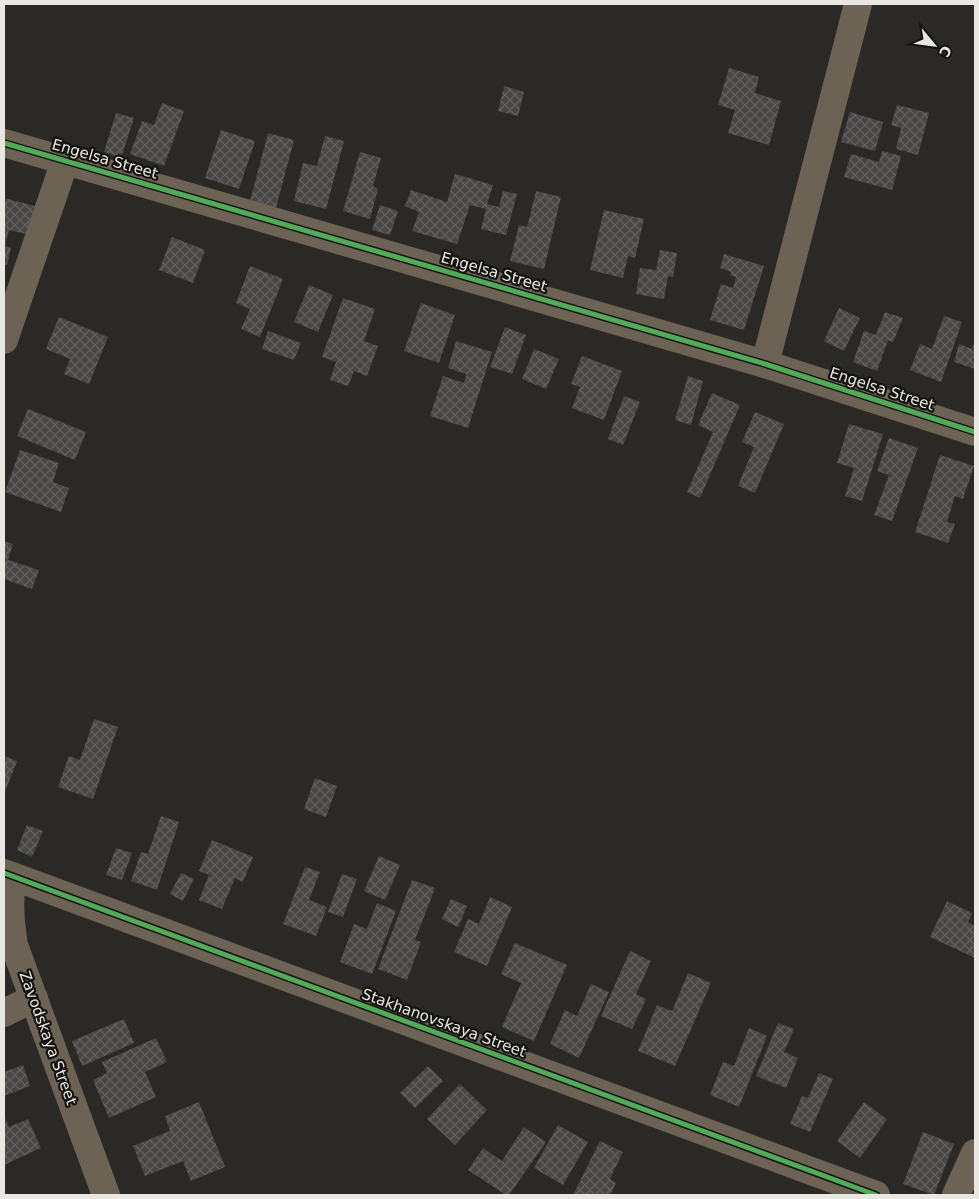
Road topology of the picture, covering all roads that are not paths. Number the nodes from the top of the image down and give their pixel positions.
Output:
1 (858, 4) edge
2 (4, 143) edge
3 (65, 161) junction
4 (4, 340) edge
5 (765, 364) junction
6 (975, 432) edge
7 (8, 875) edge
8 (34, 998) junction
9 (4, 1013) edge
10 (975, 1153) edge
11 (106, 1195) edge
12 (876, 1195) edge
13 (956, 1195) edge

1 - 5 street
2 - 3 street, Engelsa Street
3 - 4 street
3 - 5 street, Engelsa Street
5 - 6 street, Engelsa Street
7 - 8 street, Zavodskaya Street
7 - 12 street, Stakhanovskaya Street
8 - 9 street
8 - 11 street, Zavodskaya Street
10 - 13 street

